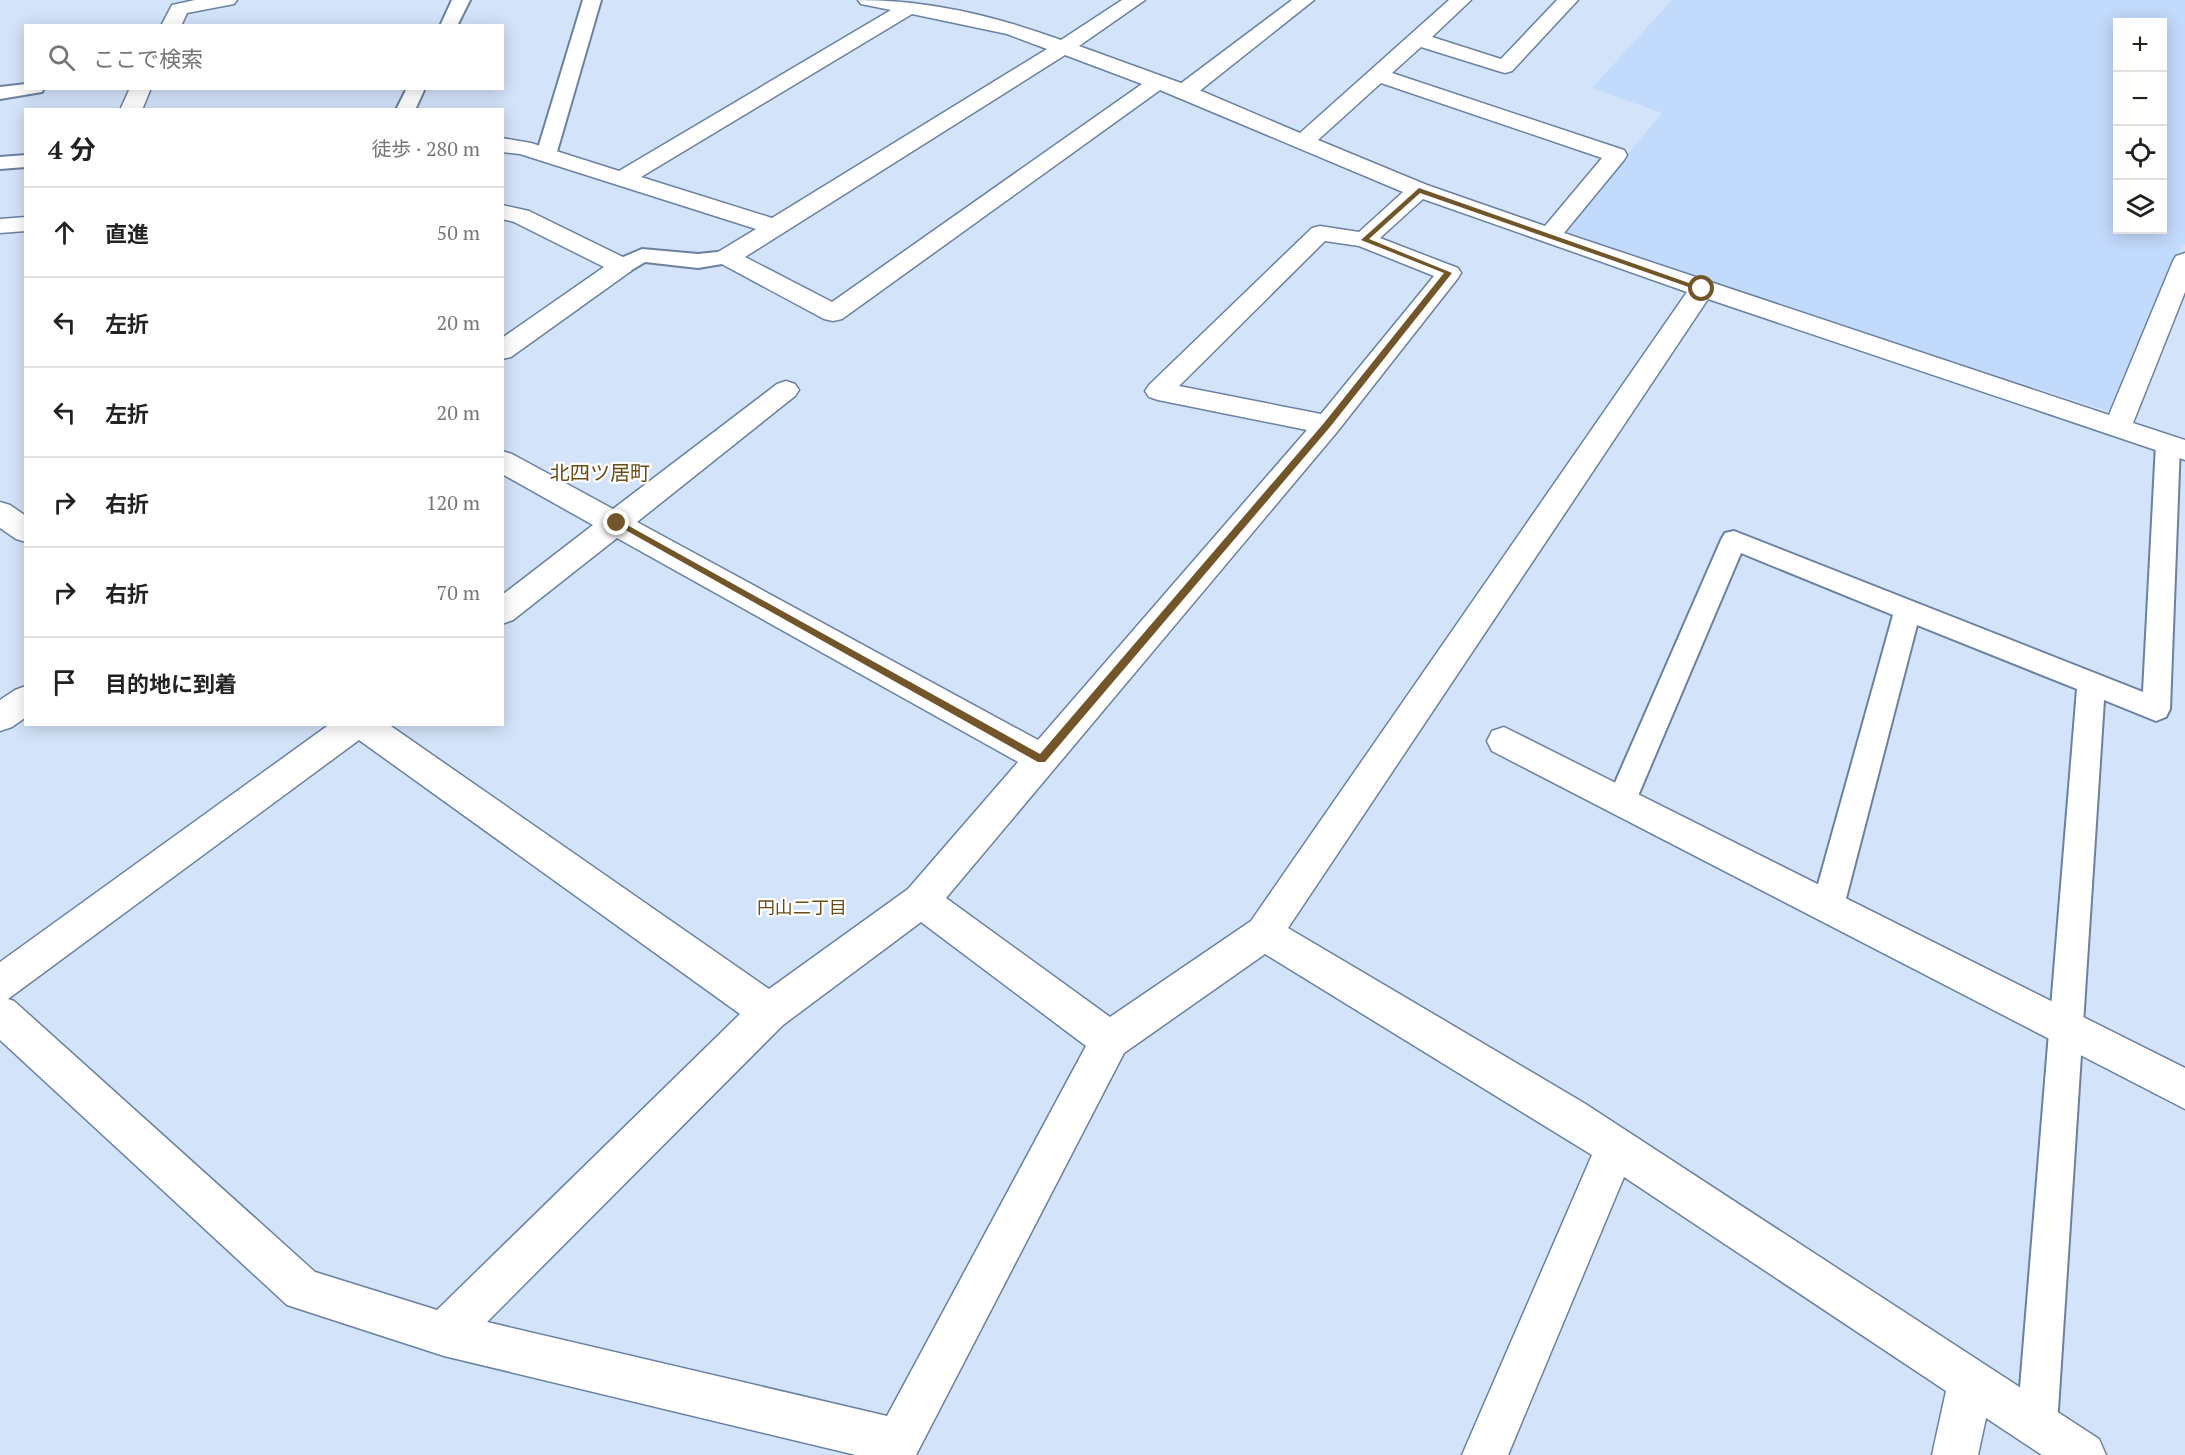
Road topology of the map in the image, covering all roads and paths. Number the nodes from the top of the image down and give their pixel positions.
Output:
1 (227, 0) edge
2 (461, 0) edge
3 (592, 0) edge
4 (868, 0) edge
5 (983, 0) edge
6 (1135, 0) edge
7 (1305, 0) edge
8 (1461, 0) edge
9 (1568, 0) edge
10 (910, 7) junction
11 (957, 16) junction
12 (172, 24) edge
13 (449, 24) edge
14 (1418, 39) junction
15 (1064, 48) junction
16 (1378, 75) junction
17 (1158, 82) junction
18 (24, 90) edge
19 (140, 90) edge
20 (415, 90) edge
21 (1184, 92) junction
22 (0, 93) edge
23 (131, 108) edge
24 (406, 108) edge
25 (1302, 143) junction
26 (513, 146) edge
27 (546, 155) junction
28 (24, 161) edge
29 (0, 163) edge
30 (504, 164) edge
31 (622, 179) junction
32 (1419, 190) junction
33 (504, 212) edge
34 (24, 224) edge
35 (0, 226) edge
36 (775, 227) junction
37 (1549, 236) junction
38 (1364, 240) junction
39 (727, 257) junction
40 (2185, 261) edge
41 (622, 266) junction
42 (1702, 289) junction
43 (504, 350) edge
44 (786, 390) dead end
45 (1327, 425) junction
46 (2118, 426) junction
47 (2177, 447) edge
48 (504, 462) edge
49 (0, 513) edge
50 (617, 523) junction
51 (24, 530) edge
52 (504, 610) edge
53 (1908, 610) junction
54 (2091, 683) junction
55 (24, 700) edge
56 (0, 717) edge
57 (353, 726) edge
58 (365, 726) edge
59 (1504, 741) dead end
60 (1042, 759) junction
61 (1622, 801) junction
62 (921, 901) junction
63 (1828, 906) junction
64 (1264, 933) junction
65 (0, 984) edge
66 (769, 1012) junction
67 (0, 1014) edge
68 (2064, 1027) junction
69 (1110, 1040) junction
70 (2185, 1089) edge
71 (1616, 1148) junction
72 (444, 1334) junction
73 (1971, 1381) junction
74 (2037, 1425) junction
75 (1485, 1455) edge
76 (1955, 1455) edge
77 (2083, 1455) edge

1 - 12 street
2 - 13 lane
3 - 27 lane
4 - 10 street
5 - 11 street
6 - 15 street
7 - 21 street
8 - 14 street
9 - 14 street
10 - 11 street
10 - 31 street
11 - 15 street
14 - 16 street
15 - 17 street
15 - 36 street
16 - 25 street
16 - 37 street
17 - 21 street
17 - 39 street
18 - 22 lane
19 - 23 street
20 - 24 lane
21 - 25 street
25 - 32 street
26 - 27 street
26 - 30 street
27 - 31 street
28 - 29 lane
31 - 36 street
32 - 37 street
32 - 38 street
33 - 41 street
34 - 35 street
36 - 39 street
37 - 42 street
38 - 45 street
38 - 45 street
39 - 41 lane
40 - 46 street
41 - 43 street
42 - 46 street
42 - 64 street
44 - 50 street
45 - 60 street
46 - 47 street
47 - 54 lane
48 - 50 street
49 - 51 street
50 - 52 street
50 - 60 street
53 - 54 lane
53 - 61 lane
53 - 63 lane
54 - 68 lane
55 - 56 street
57 - 65 street
58 - 66 street
59 - 61 street
60 - 62 street
61 - 63 street
62 - 66 street
62 - 69 street
63 - 68 street
64 - 69 street
64 - 71 street
66 - 72 street
67 - 72 street
68 - 70 street
68 - 74 lane
69 - 72 street
71 - 73 street
71 - 75 street
73 - 74 street
73 - 76 street
74 - 77 street

